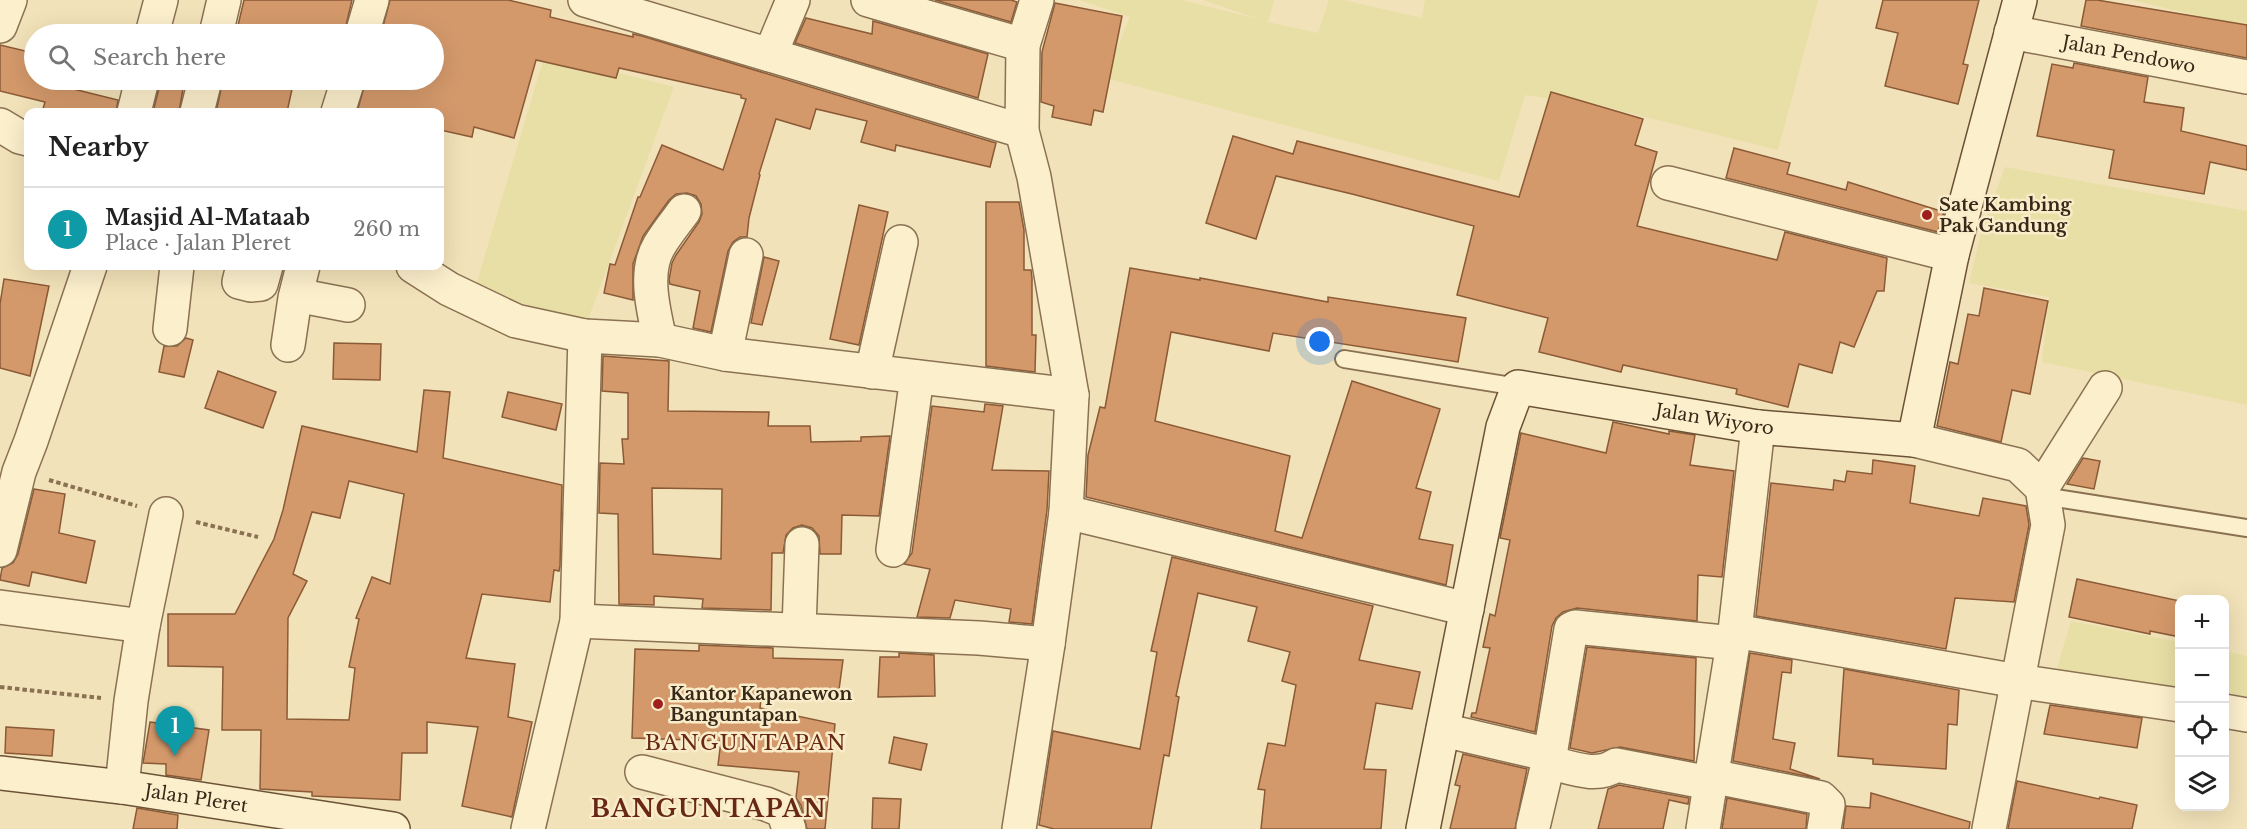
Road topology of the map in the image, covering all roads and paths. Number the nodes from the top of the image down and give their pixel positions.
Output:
1 (10, 0) edge
2 (161, 0) edge
3 (224, 0) edge
4 (372, 0) edge
5 (585, 0) edge
6 (793, 0) edge
7 (868, 0) edge
8 (1037, 0) edge
9 (2020, 0) edge
10 (155, 24) edge
11 (218, 24) edge
12 (365, 24) edge
13 (0, 26) edge
14 (2011, 32) junction
15 (1023, 45) junction
16 (770, 55) junction
17 (2247, 77) edge
18 (140, 90) edge
19 (203, 90) edge
20 (345, 90) edge
21 (135, 108) edge
22 (199, 108) edge
23 (339, 108) edge
24 (0, 125) edge
25 (1022, 131) junction
26 (24, 138) edge
27 (1668, 183) dead end
28 (684, 211) dead end
29 (901, 242) dead end
30 (746, 255) dead end
31 (1952, 255) junction
32 (89, 270) edge
33 (177, 270) edge
34 (242, 270) edge
35 (265, 270) edge
36 (420, 270) edge
37 (299, 280) edge
38 (348, 305) dead end
39 (170, 328) dead end
40 (585, 336) junction
41 (660, 340) junction
42 (288, 345) dead end
43 (726, 354) junction
44 (1344, 359) dead end
45 (872, 372) junction
46 (917, 377) junction
47 (1518, 387) junction
48 (2105, 388) dead end
49 (1072, 395) junction
50 (1758, 427) junction
51 (1914, 440) junction
52 (19, 472) junction
53 (2042, 492) junction
54 (1066, 512) junction
55 (166, 514) junction
56 (2247, 528) edge
57 (258, 537) dead end
58 (802, 544) dead end
59 (0, 550) edge
60 (893, 550) dead end
61 (0, 607) edge
62 (1467, 609) junction
63 (577, 621) junction
64 (143, 626) junction
65 (799, 629) junction
66 (1734, 637) junction
67 (1048, 644) junction
68 (2017, 681) junction
69 (0, 687) edge
70 (131, 701) junction
71 (2175, 704) edge
72 (2229, 712) edge
73 (2247, 715) edge
74 (1443, 730) junction
75 (1549, 758) junction
76 (642, 772) dead end
77 (0, 773) edge
78 (1711, 779) junction
79 (122, 787) junction
80 (1533, 827) dead end
81 (393, 829) edge
82 (528, 829) edge
83 (789, 829) edge
84 (1019, 829) edge
85 (1423, 829) edge
86 (1703, 829) edge
87 (1824, 829) edge
88 (1989, 829) edge

1 - 13 street
2 - 10 street
3 - 11 street
4 - 12 street
5 - 16 street
6 - 16 street
7 - 15 street
8 - 15 street
9 - 14 street
14 - 17 street, Jalan Pendowo
14 - 31 street
15 - 25 street
16 - 25 street
18 - 21 street
19 - 22 street
20 - 23 street
24 - 26 street
25 - 49 street
27 - 31 street
28 - 41 street
29 - 45 street
30 - 43 street
31 - 51 street
32 - 52 street
33 - 39 street
34 - 35 street
36 - 40 street
37 - 38 street
37 - 42 street
40 - 41 street
40 - 63 street
41 - 43 street
43 - 45 street
44 - 47 lane
45 - 46 street
46 - 49 street
46 - 60 street
47 - 50 street, Jalan Wiyoro
47 - 62 street
48 - 53 street
49 - 54 street
50 - 51 street, Jalan Wiyoro
50 - 66 street
51 - 53 street, Jalan Wiyoro
52 - 55 path
52 - 59 street
53 - 56 lane
53 - 68 street
54 - 62 street
54 - 67 street
55 - 57 path
55 - 64 street
58 - 65 street
61 - 64 street
62 - 74 street
63 - 65 street
63 - 82 street
64 - 70 street
65 - 67 street
66 - 68 street
66 - 75 street
66 - 78 street
67 - 84 street
68 - 71 street
68 - 88 street
69 - 70 path
70 - 79 street
72 - 73 street
74 - 75 street
74 - 85 street
75 - 78 street
75 - 80 street
76 - 83 street
77 - 79 street, Jalan Pleret
78 - 86 street
78 - 87 street
79 - 81 street, Jalan Pleret

